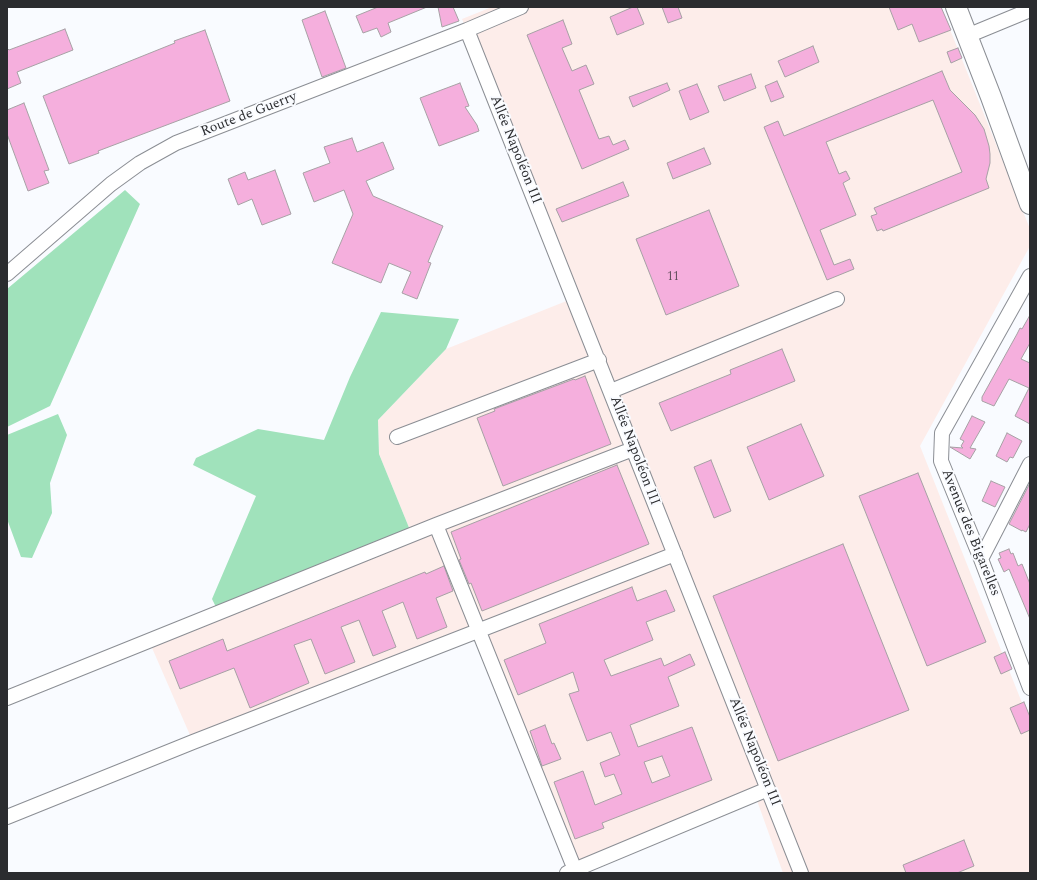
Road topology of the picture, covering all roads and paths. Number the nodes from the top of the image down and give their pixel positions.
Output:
1 (521, 7) edge
2 (956, 7) edge
3 (963, 7) edge
4 (1030, 10) edge
5 (467, 30) junction
6 (970, 34) junction
7 (1030, 176) edge
8 (1030, 204) edge
9 (7, 274) edge
10 (1030, 276) edge
11 (837, 299) dead end
12 (599, 360) junction
13 (611, 391) junction
14 (397, 436) dead end
15 (633, 449) junction
16 (1030, 464) edge
17 (436, 525) junction
18 (675, 554) junction
19 (981, 559) junction
20 (478, 630) junction
21 (1030, 685) edge
22 (7, 698) edge
23 (768, 789) junction
24 (7, 817) edge
25 (571, 871) edge
26 (801, 873) edge

1 - 5 street, Route de Guerry
2 - 6 main road
3 - 6 main road
4 - 6 street
5 - 9 street, Route de Guerry
5 - 12 street, Allée Napoléon III
6 - 7 main road
6 - 8 main road
10 - 19 street, Avenue des Bigarelles
11 - 13 street
12 - 13 street, Allée Napoléon III
12 - 14 street
13 - 15 street, Allée Napoléon III
15 - 17 street
15 - 18 street, Allée Napoléon III
16 - 19 street
17 - 20 street
17 - 22 street
18 - 20 street
18 - 23 street, Allée Napoléon III
19 - 21 street, Avenue des Bigarelles
20 - 24 street
20 - 25 street
23 - 25 street
23 - 26 street, Allée Napoléon III

